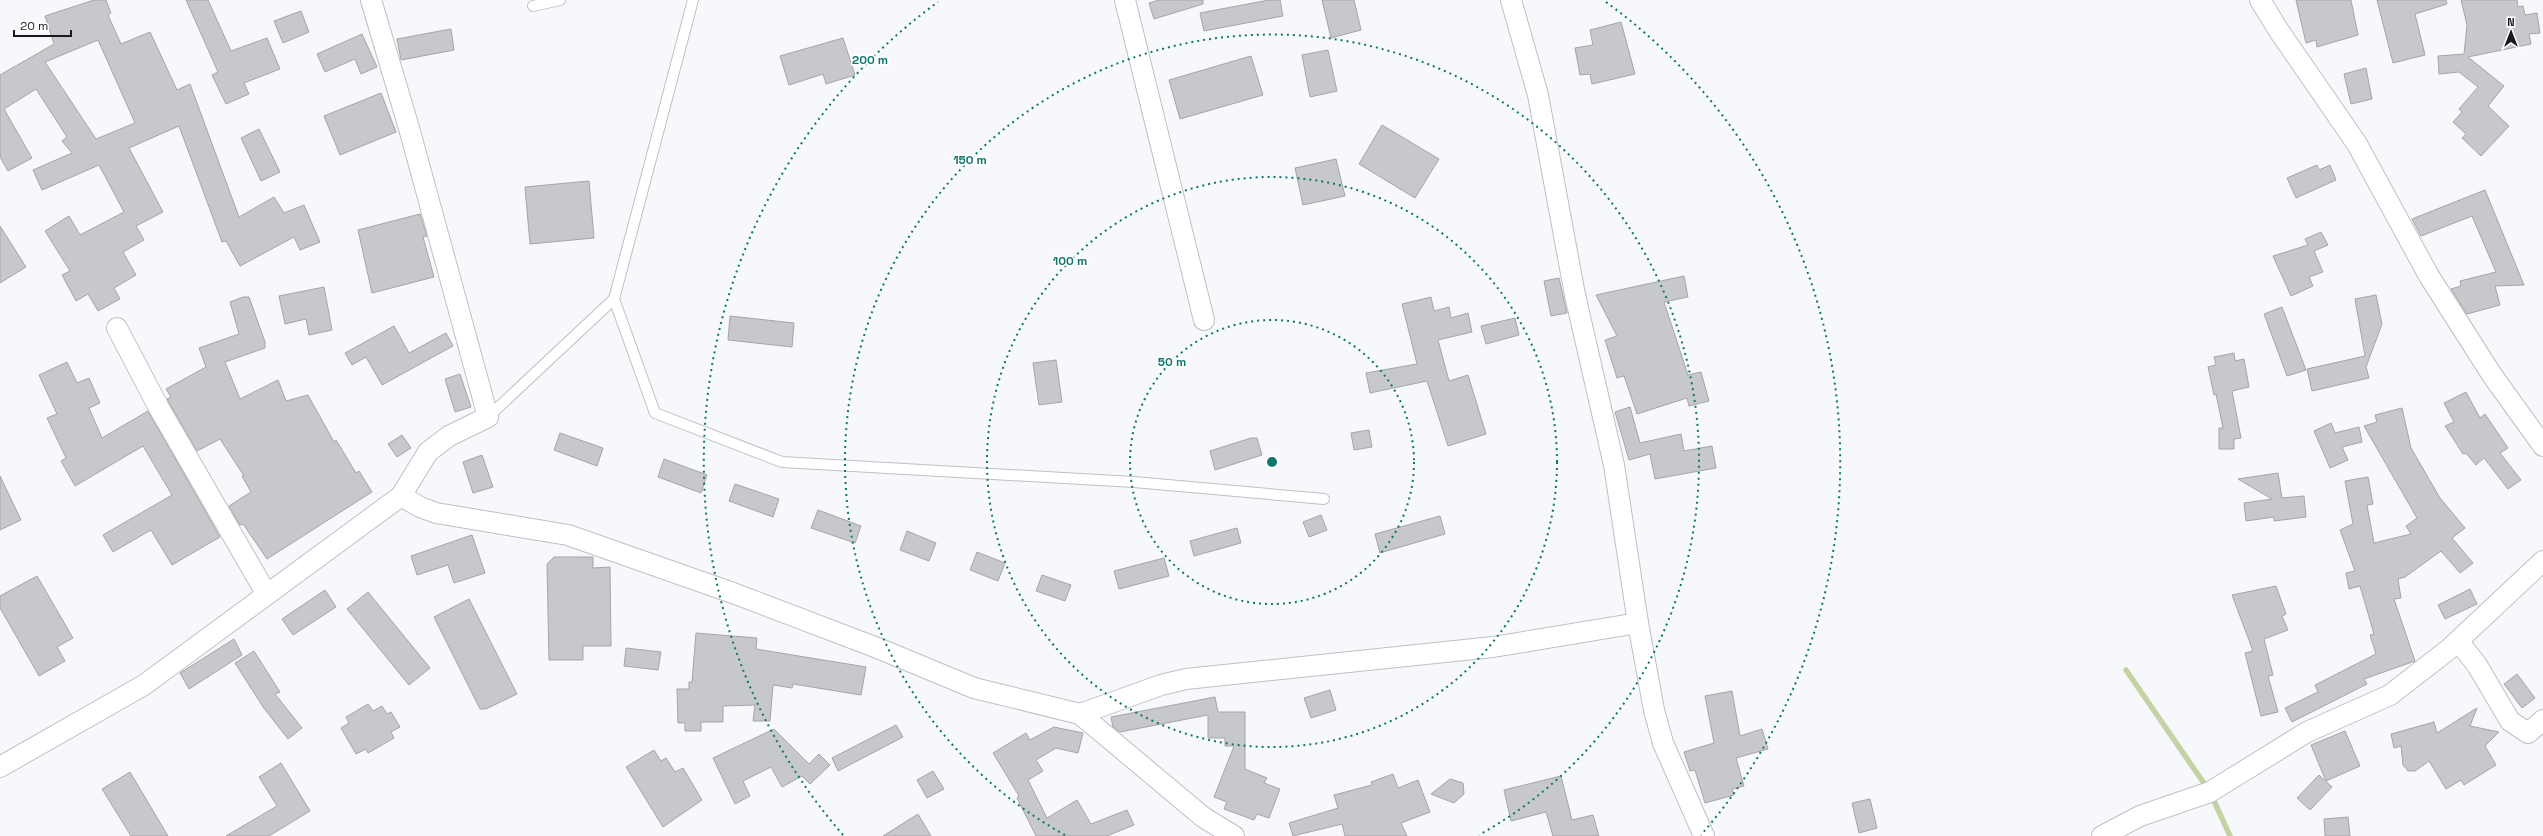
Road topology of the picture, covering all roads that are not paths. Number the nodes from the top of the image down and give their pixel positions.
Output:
1 (370, 0) edge
2 (560, 0) edge
3 (693, 0) edge
4 (1125, 0) edge
5 (1511, 0) edge
6 (2260, 0) edge
7 (533, 6) dead end
8 (614, 299) junction
9 (1204, 320) dead end
10 (117, 328) dead end
11 (488, 417) junction
12 (2543, 446) edge
13 (400, 496) junction
14 (1324, 499) dead end
15 (2543, 561) edge
16 (266, 593) junction
17 (1638, 623) junction
18 (2458, 640) junction
19 (1080, 714) junction
20 (2543, 720) edge
21 (0, 767) edge
22 (1234, 836) edge
23 (1704, 836) edge
24 (2102, 836) edge

1 - 11 street
2 - 7 lane
3 - 8 lane
4 - 9 street
5 - 17 street
6 - 12 street
8 - 11 lane
8 - 14 lane
10 - 16 street
11 - 13 street
13 - 16 street
13 - 19 street
15 - 18 street
16 - 21 street
17 - 19 street
17 - 23 street
18 - 20 street
18 - 24 street
19 - 22 street

